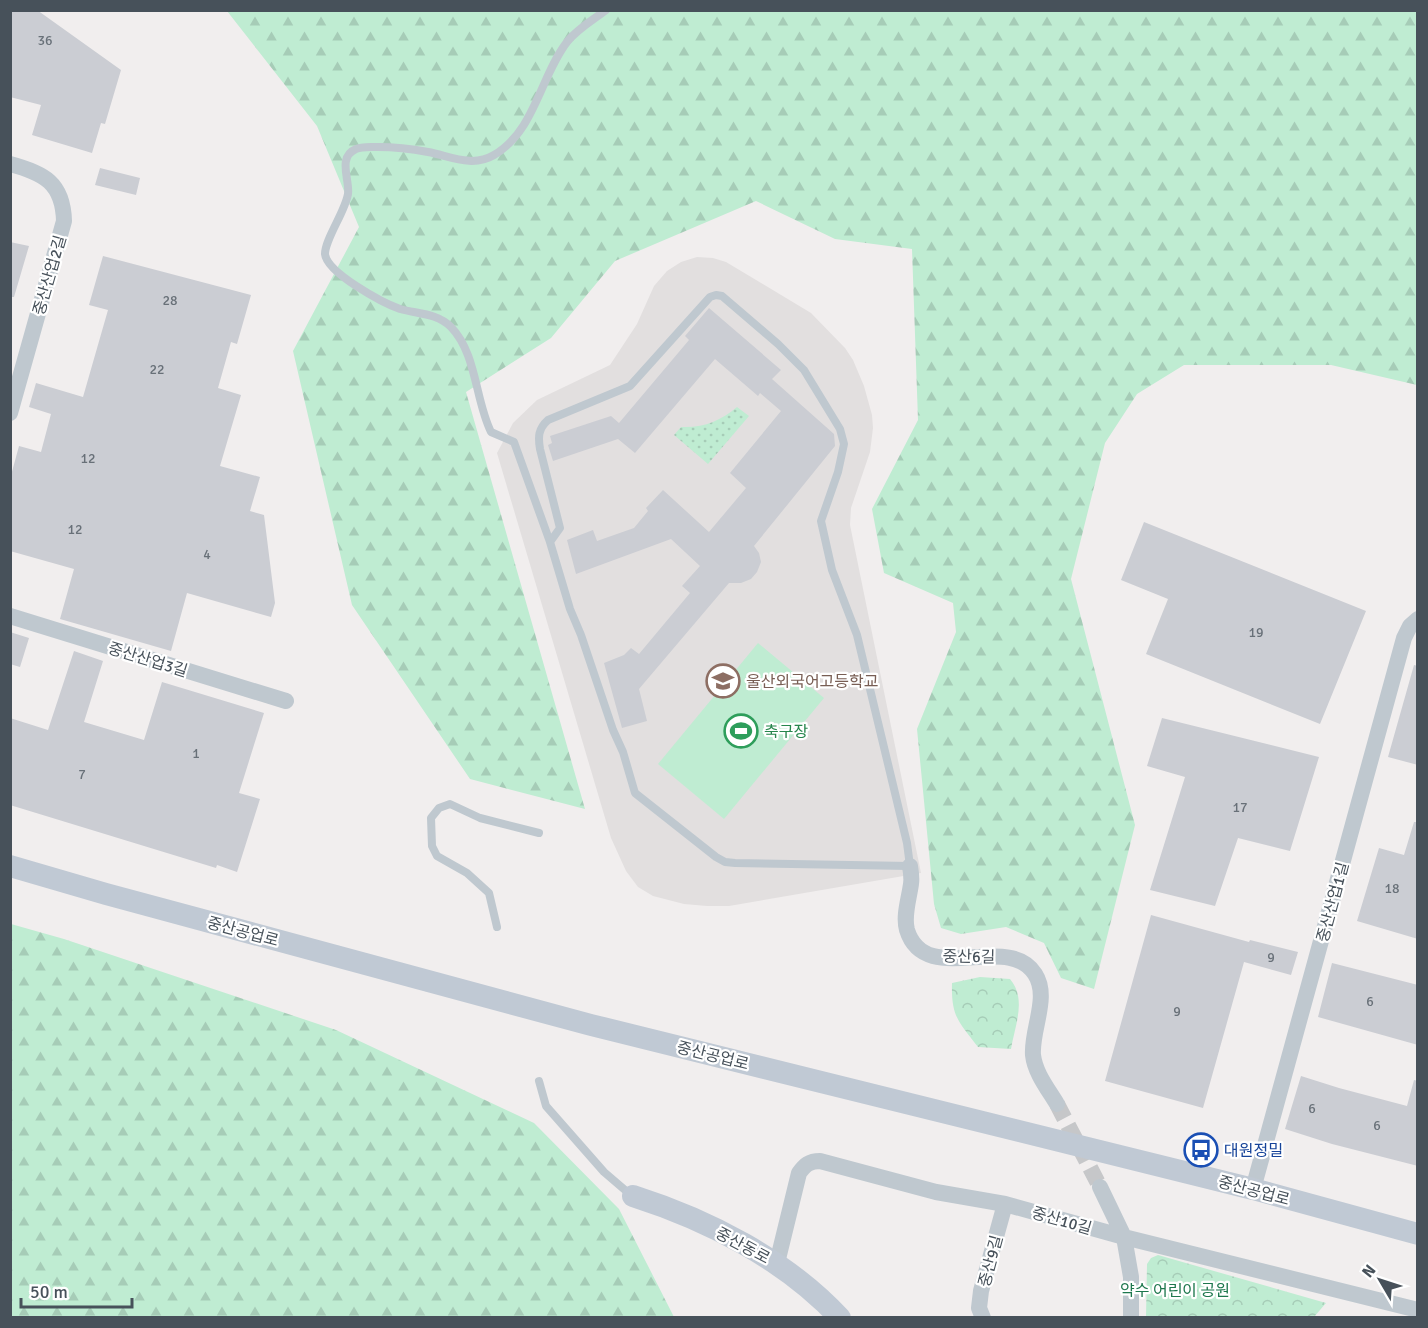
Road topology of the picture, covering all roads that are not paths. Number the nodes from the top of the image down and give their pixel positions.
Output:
1 (606, 10) edge
2 (10, 164) edge
3 (10, 413) edge
4 (550, 542) junction
5 (10, 616) edge
6 (1418, 619) edge
7 (286, 701) dead end
8 (539, 833) dead end
9 (10, 866) edge
10 (910, 866) junction
11 (497, 927) dead end
12 (539, 1082) dead end
13 (1057, 1104) tunnel mouth
14 (1100, 1187) tunnel mouth
15 (1253, 1189) junction
16 (633, 1196) joint
17 (1005, 1204) junction
18 (1418, 1234) edge
19 (1124, 1237) junction
20 (777, 1263) junction
21 (1418, 1310) edge
22 (840, 1317) edge
23 (983, 1317) edge
24 (1131, 1317) edge

1 - 4 lane
2 - 3 street, 중산산업2길
4 - 10 lane
4 - 10 lane
5 - 7 street, 중산산업3길
6 - 15 street, 중산산업1길
8 - 11 lane
9 - 15 street, 중산공업로
10 - 13 street, 중산6길
12 - 16 lane
14 - 19 street
15 - 18 street, 중산공업로
16 - 20 street, 중산동로
17 - 19 street, 중산10길
17 - 20 street, 중산10길
17 - 23 street, 중산9길
19 - 21 street, 중산10길
19 - 24 street
20 - 22 street, 중산동로

